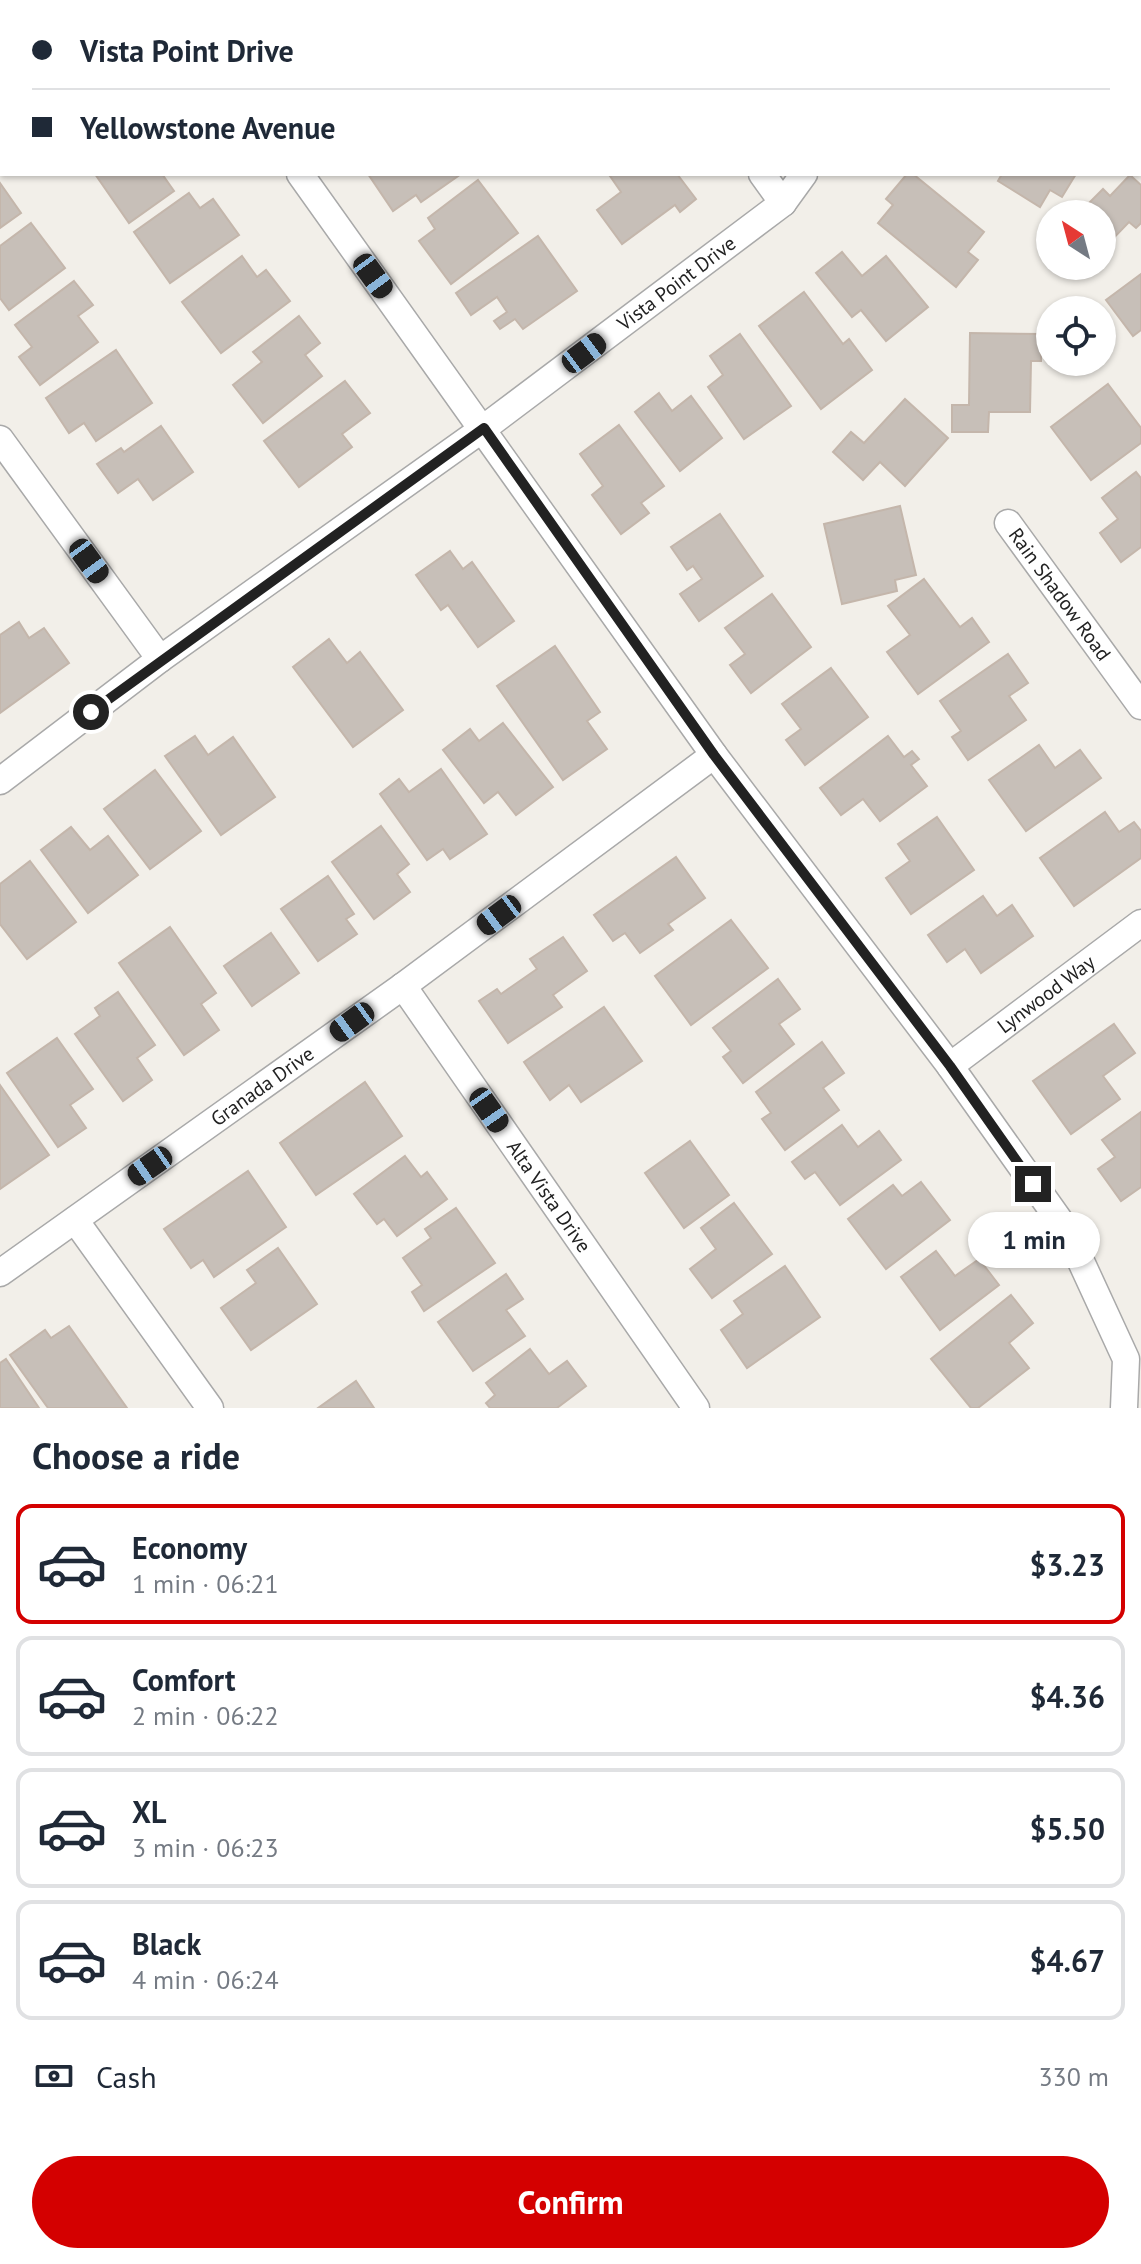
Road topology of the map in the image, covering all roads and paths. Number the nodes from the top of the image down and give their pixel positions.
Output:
1 (301, 176) edge
2 (763, 176) edge
3 (803, 176) edge
4 (783, 203) junction
5 (484, 428) junction
6 (0, 439) edge
7 (1008, 523) dead end
8 (160, 659) junction
9 (1141, 706) edge
10 (714, 755) junction
11 (0, 781) edge
12 (1141, 923) edge
13 (403, 986) junction
14 (950, 1066) junction
15 (75, 1220) junction
16 (0, 1273) edge
17 (210, 1408) edge
18 (696, 1408) edge
19 (1124, 1408) edge

1 - 5 street
2 - 4 street
3 - 4 street, Vista Point Drive
4 - 5 street, Vista Point Drive
5 - 8 street, Vista Point Drive
5 - 10 street
6 - 8 street
7 - 9 street, Rain Shadow Road
8 - 11 street, Vista Point Drive
10 - 13 street, Granada Drive
10 - 14 street
12 - 14 street, Lynwood Way
13 - 15 street, Granada Drive
13 - 18 street, Alta Vista Drive
14 - 19 street
15 - 16 street, Granada Drive
15 - 17 street

